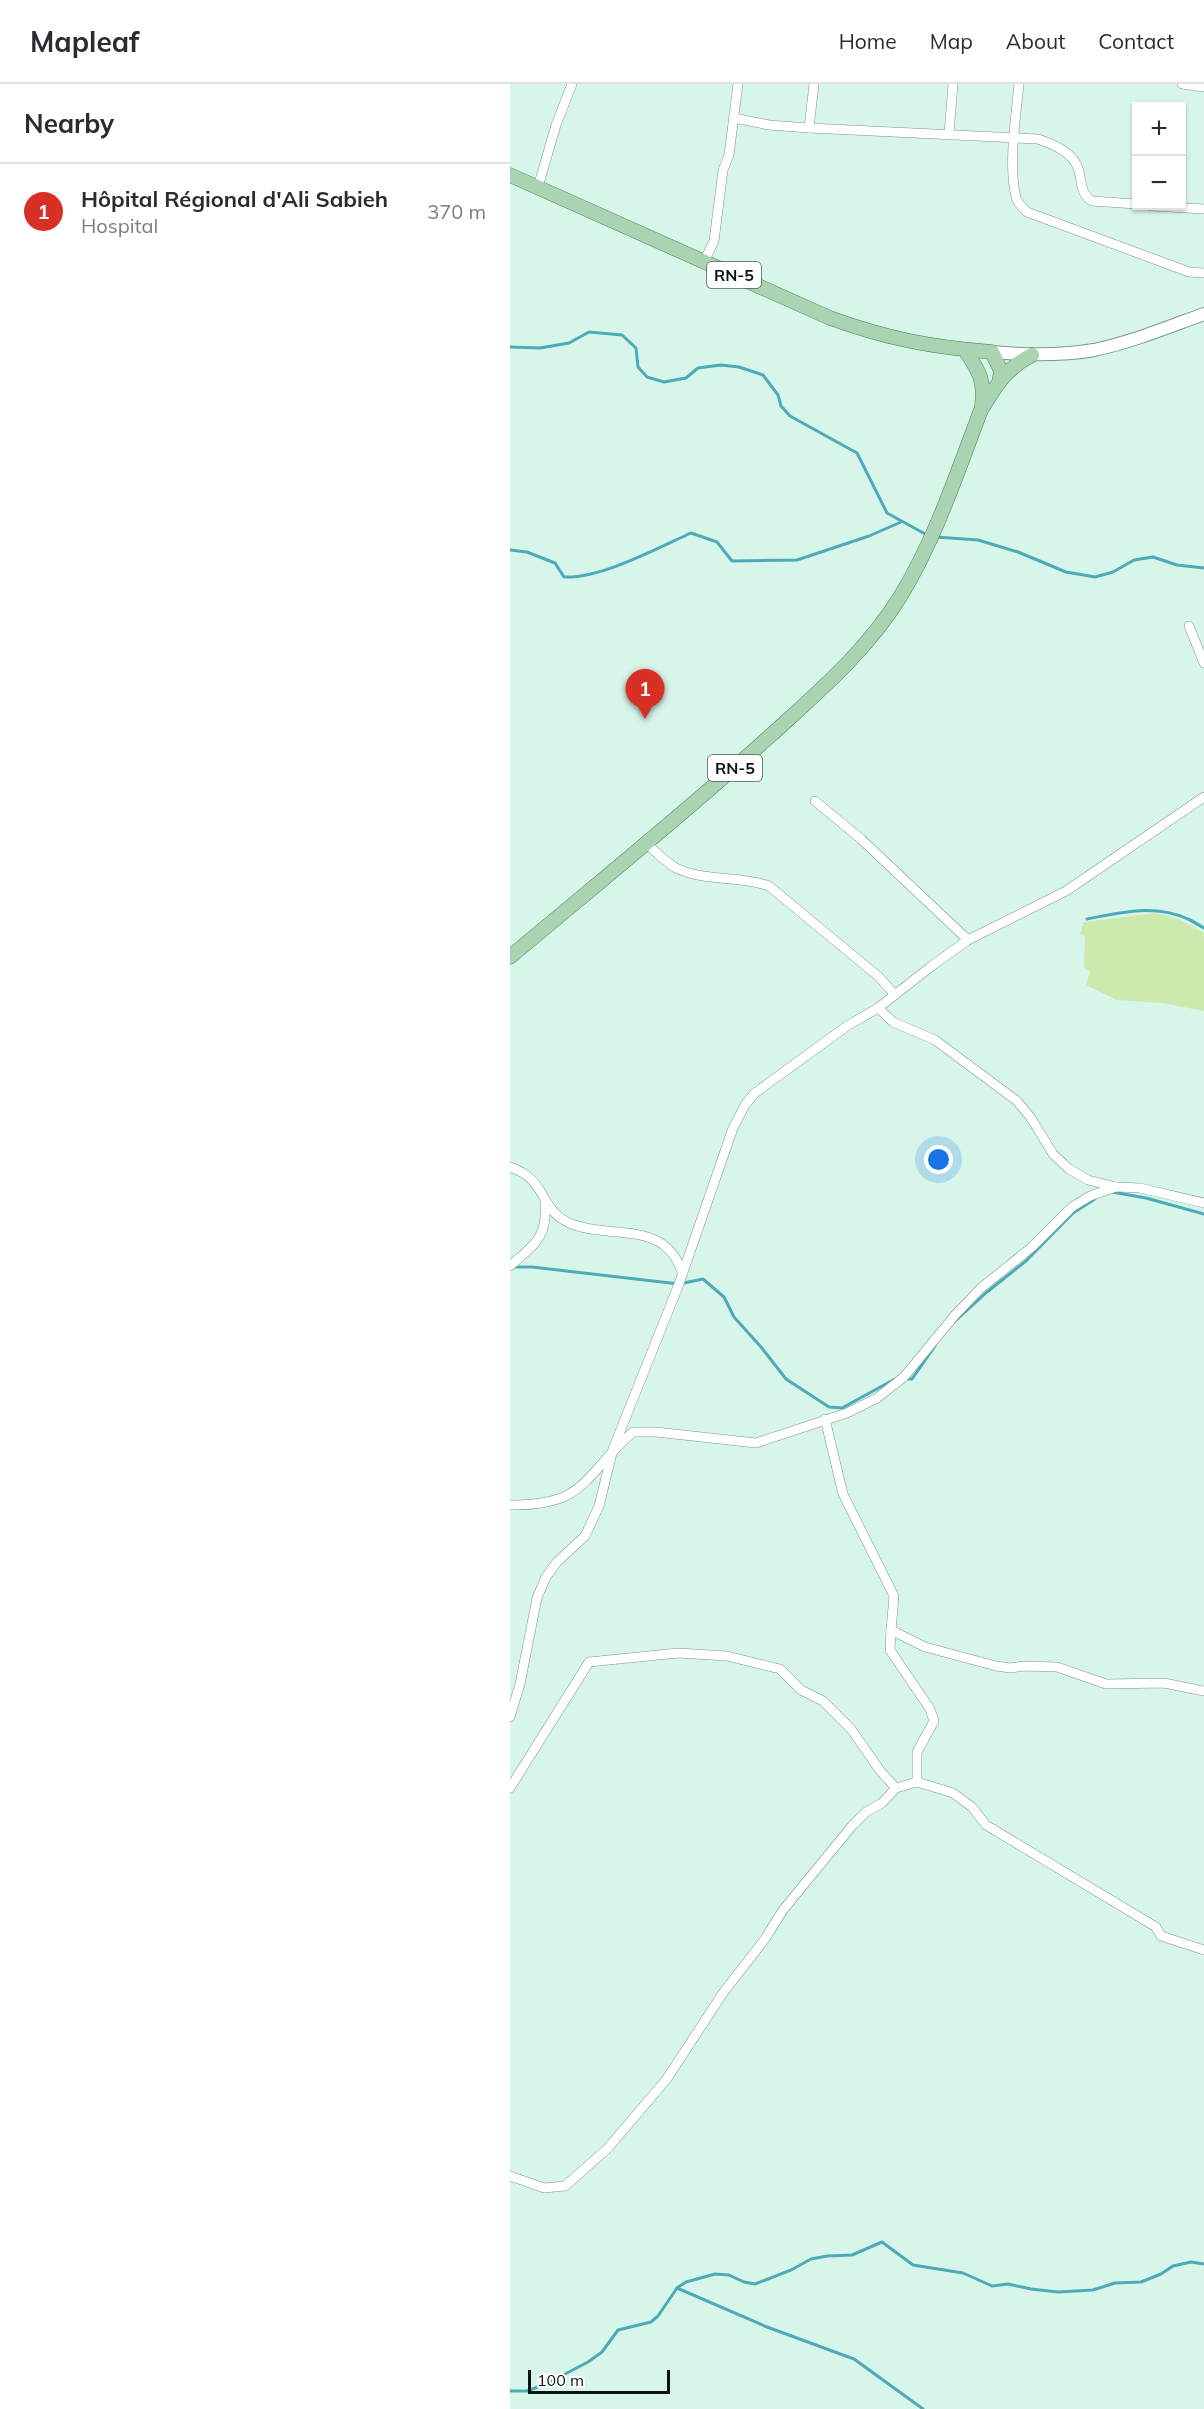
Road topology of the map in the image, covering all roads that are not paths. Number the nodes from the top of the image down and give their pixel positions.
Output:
1 (572, 84) edge
2 (738, 84) edge
3 (814, 84) edge
4 (953, 84) edge
5 (1019, 84) edge
6 (1182, 84) edge
7 (1204, 87) edge
8 (734, 118) junction
9 (809, 128) junction
10 (949, 134) junction
11 (1015, 137) junction
12 (510, 176) edge
13 (538, 187) junction
14 (1132, 204) edge
15 (1186, 208) edge
16 (1204, 209) edge
17 (704, 262) junction
18 (1204, 273) edge
19 (1204, 314) edge
20 (965, 350) junction
21 (992, 352) junction
22 (1032, 355) junction
23 (999, 382) junction
24 (981, 410) junction
25 (1189, 626) dead end
26 (1204, 663) edge
27 (1204, 797) edge
28 (816, 801) dead end
29 (646, 843) junction
30 (969, 940) junction
31 (510, 957) edge
32 (895, 994) junction
33 (878, 1008) junction
34 (510, 1167) edge
35 (1116, 1187) junction
36 (545, 1199) junction
37 (1204, 1203) edge
38 (510, 1266) edge
39 (682, 1272) junction
40 (825, 1419) junction
41 (613, 1449) junction
42 (510, 1505) edge
43 (891, 1630) junction
44 (1204, 1691) edge
45 (510, 1717) edge
46 (917, 1782) junction
47 (510, 1788) edge
48 (896, 1788) junction
49 (1204, 1950) edge
50 (510, 2176) edge

1 - 13 street
2 - 8 street
3 - 9 street
4 - 10 street
5 - 11 street
6 - 7 street
8 - 9 street
8 - 17 street
9 - 10 street
10 - 11 street
11 - 14 street
11 - 18 street
12 - 13 main road, RN-5
13 - 17 main road, RN-5
15 - 16 street
17 - 20 main road, RN-5
19 - 22 main road, RN-5
20 - 21 main road, RN-5
20 - 24 main road, RN-5
21 - 22 main road, RN-5
21 - 23 main road
22 - 23 main road
23 - 24 main road, RN-5
24 - 29 main road, RN-5
25 - 26 street
27 - 30 street
28 - 30 street
29 - 31 main road, RN-5
29 - 32 street
30 - 32 street
32 - 33 street
33 - 35 street
33 - 39 street
34 - 36 street
35 - 37 street
35 - 40 street
36 - 38 street
36 - 39 street
39 - 41 street
40 - 41 street
40 - 43 street
41 - 42 street
41 - 45 street
43 - 44 street
43 - 46 street
46 - 48 street
46 - 49 street
47 - 48 street
48 - 50 street

